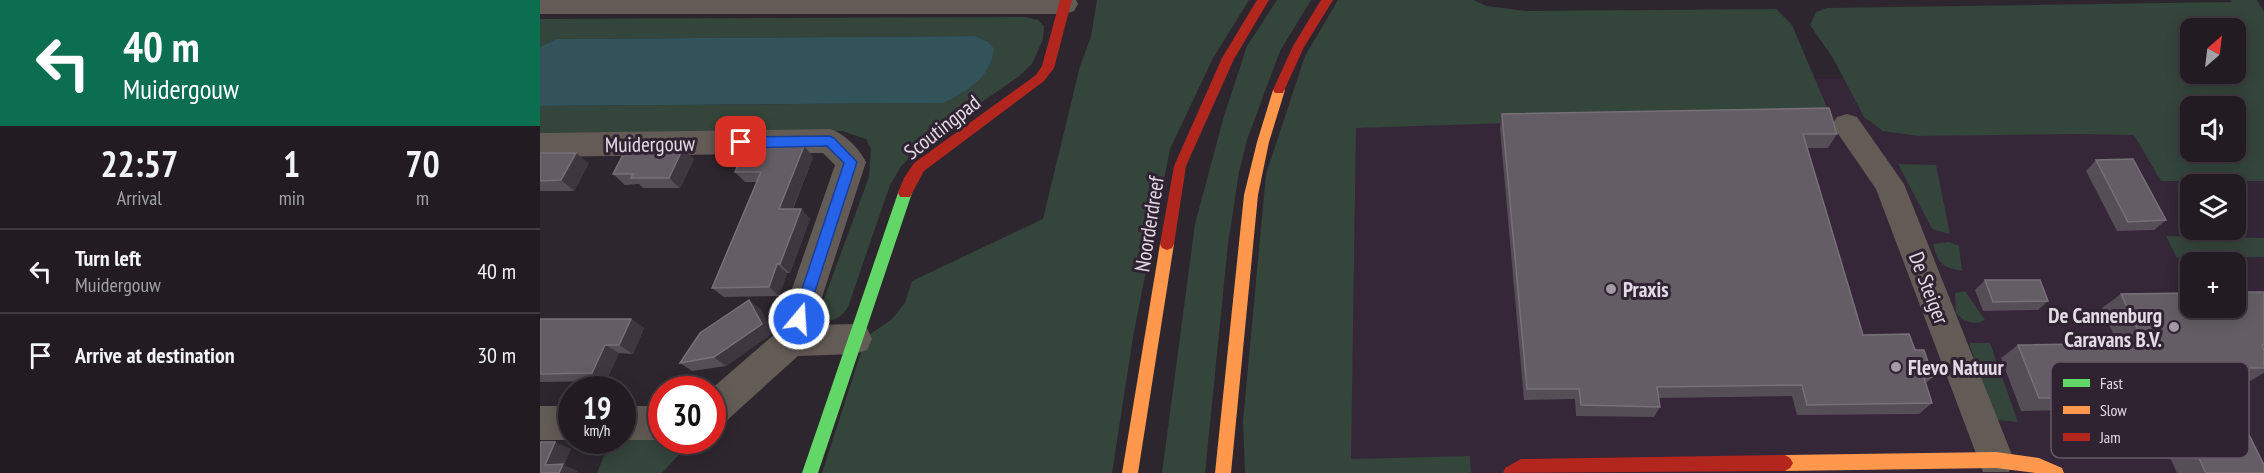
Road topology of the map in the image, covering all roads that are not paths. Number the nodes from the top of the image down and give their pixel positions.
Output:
1 (1263, 0) edge
2 (1327, 0) edge
3 (548, 2) edge
4 (1065, 2) edge
5 (1847, 125) dead end
6 (540, 145) edge
7 (855, 339) junction
8 (791, 341) junction
9 (726, 399) edge
10 (540, 423) edge
11 (558, 423) edge
12 (1996, 460) junction
13 (810, 473) edge
14 (1130, 473) edge
15 (1224, 473) edge
16 (1512, 473) edge
17 (2056, 473) edge

1 - 14 main road, Noorderdreef
2 - 15 main road
3 - 4 street
4 - 7 main road, Scoutingpad
5 - 12 street, De Steiger
6 - 8 street, Muidergouw
7 - 8 street
7 - 13 main road, Scoutingpad
8 - 9 street
10 - 11 street
12 - 16 main road
12 - 17 main road

